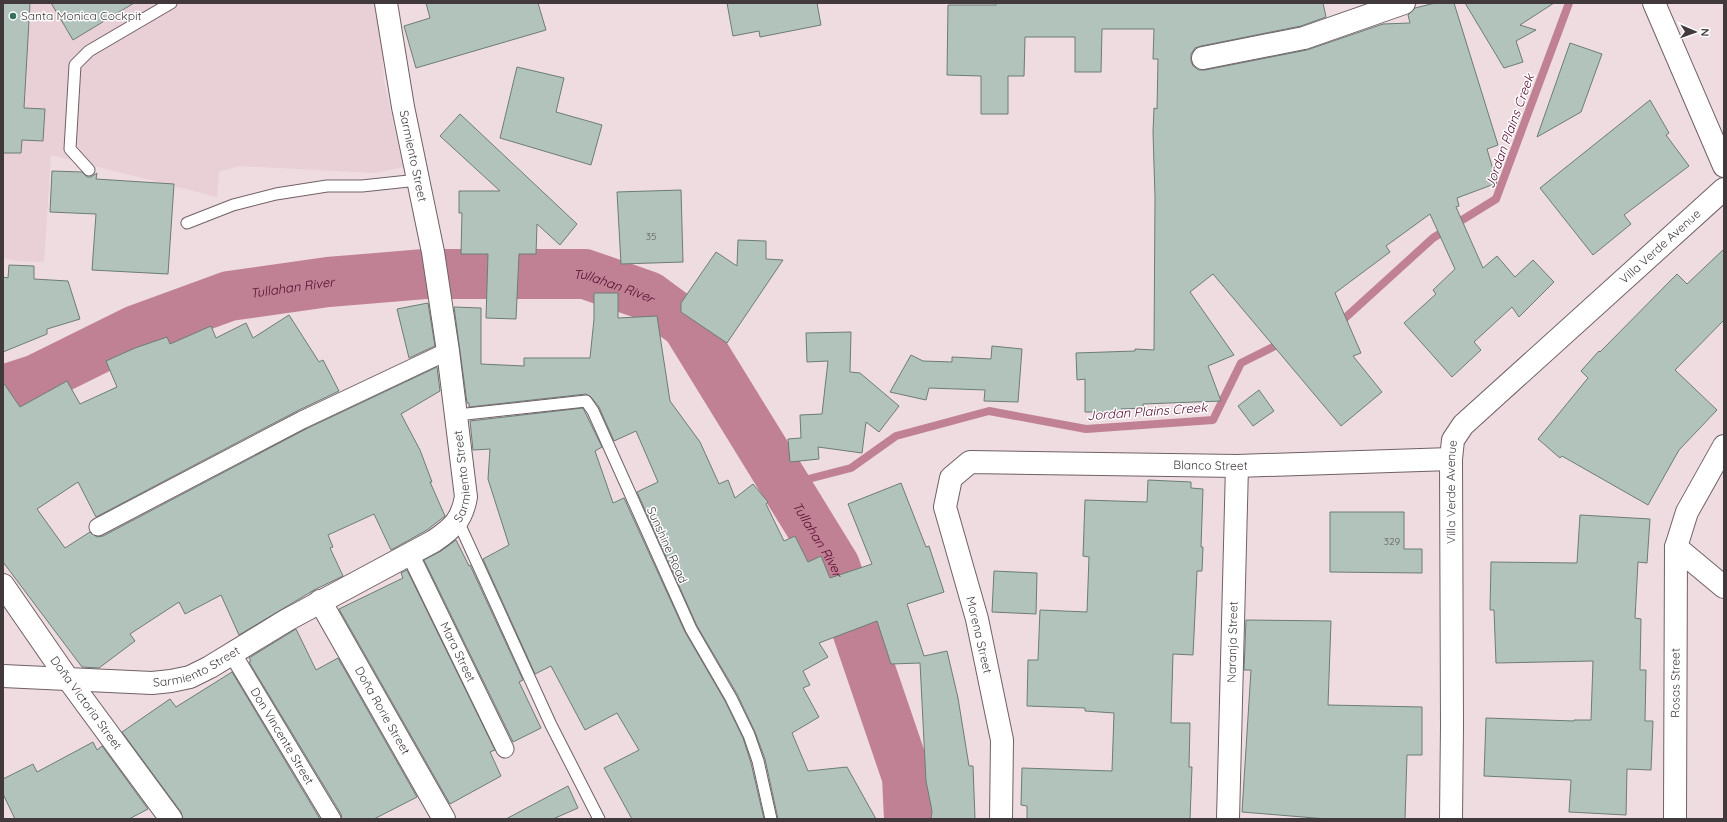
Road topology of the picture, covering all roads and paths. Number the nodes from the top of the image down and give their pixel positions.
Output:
1 (171, 3) edge
2 (386, 3) edge
3 (1404, 3) edge
4 (1654, 3) edge
5 (1203, 58) dead end
6 (1724, 166) edge
7 (88, 170) dead end
8 (418, 180) junction
9 (1724, 189) edge
10 (187, 223) dead end
11 (448, 351) junction
12 (457, 415) junction
13 (1724, 446) edge
14 (1451, 459) junction
15 (970, 462) joint
16 (1237, 466) junction
17 (458, 521) junction
18 (98, 528) dead end
19 (1676, 547) junction
20 (410, 554) junction
21 (3, 585) edge
22 (1724, 587) edge
23 (320, 601) junction
24 (232, 653) junction
25 (3, 676) edge
26 (68, 679) junction
27 (506, 749) dead end
28 (171, 819) edge
29 (332, 819) edge
30 (444, 819) edge
31 (599, 819) edge
32 (771, 819) edge
33 (1001, 819) edge
34 (1228, 819) edge
35 (1451, 819) edge
36 (1675, 819) edge

1 - 7 lane
2 - 8 street, Sarmiento Street
3 - 5 street
4 - 6 street
8 - 10 lane
8 - 11 street, Sarmiento Street
9 - 14 street, Villa Verde Avenue
11 - 12 street, Sarmiento Street
11 - 18 street
12 - 17 street, Sarmiento Street
12 - 32 lane, Sunshine Road
13 - 19 street, Rosas Street
14 - 16 street, Blanco Street
14 - 35 street, Villa Verde Avenue
15 - 16 street, Blanco Street
15 - 33 street, Morena Street
16 - 34 street, Naranja Street
17 - 20 street, Sarmiento Street
17 - 31 lane
19 - 22 street
19 - 36 street, Rosas Street
20 - 23 street, Sarmiento Street
20 - 27 street, Mara Street
21 - 26 street, Doña Victoria Street
23 - 24 street, Sarmiento Street
23 - 30 street, Doña Rorie Street
24 - 26 street, Sarmiento Street
24 - 29 street, Don Vincente Street
25 - 26 street, Sarmiento Street
26 - 28 street, Doña Victoria Street

